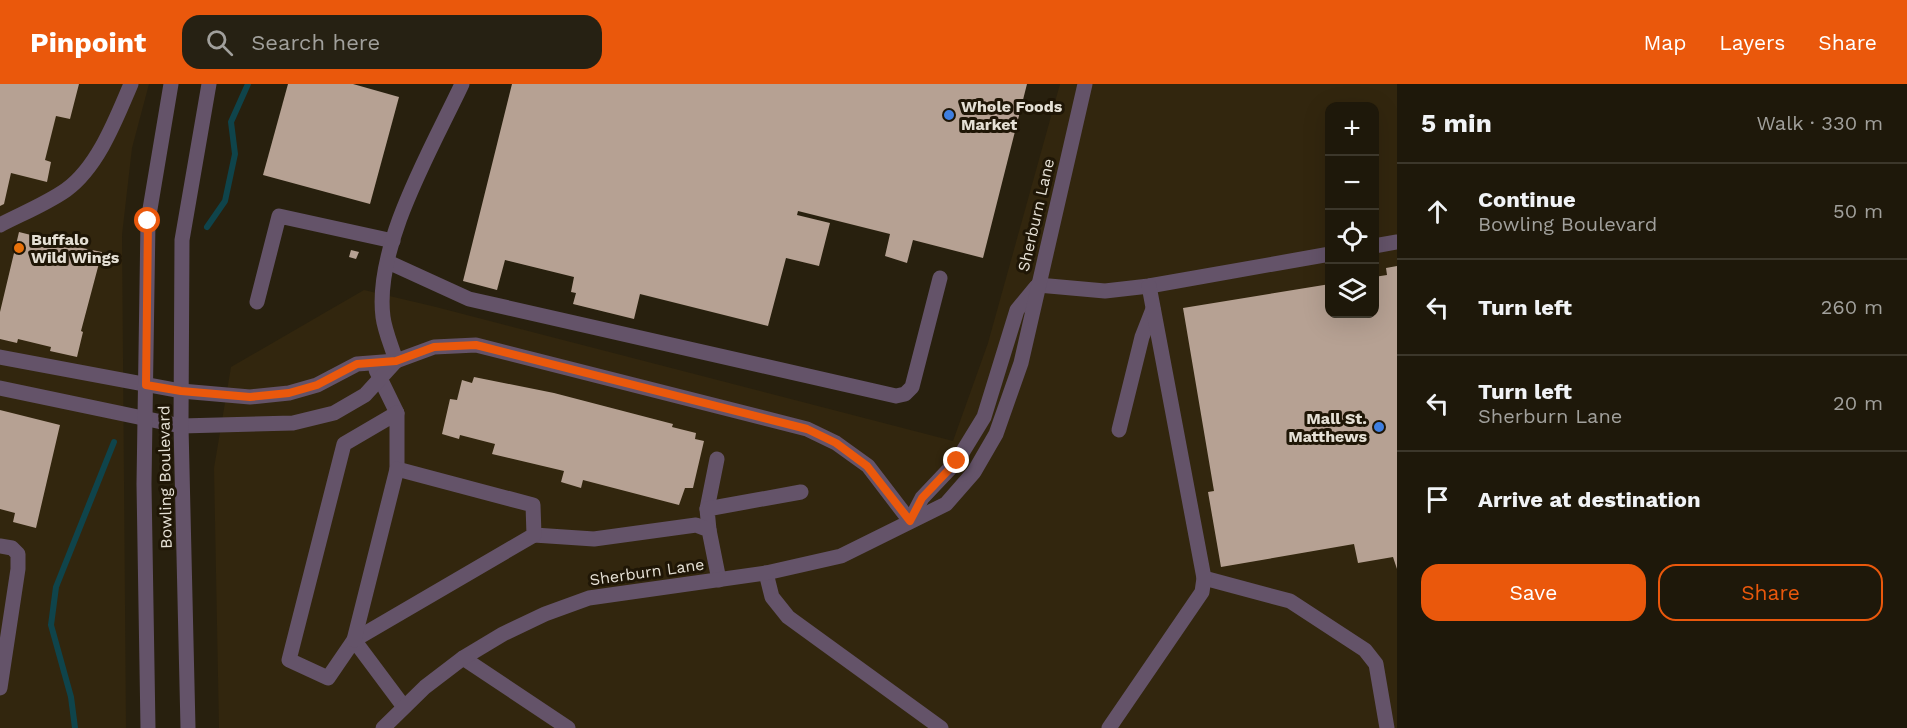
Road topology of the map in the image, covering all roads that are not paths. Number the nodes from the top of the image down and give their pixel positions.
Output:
1 (131, 84) edge
2 (171, 84) edge
3 (209, 84) edge
4 (462, 84) edge
5 (1085, 84) edge
6 (0, 225) edge
7 (393, 241) junction
8 (1397, 242) edge
9 (1379, 245) edge
10 (1325, 255) edge
11 (388, 262) junction
12 (940, 278) dead end
13 (1038, 285) junction
14 (1149, 286) junction
15 (257, 302) dead end
16 (1154, 309) junction
17 (0, 357) edge
18 (396, 361) junction
19 (373, 363) junction
20 (381, 378) junction
21 (146, 385) junction
22 (0, 387) edge
23 (181, 391) junction
24 (397, 413) junction
25 (145, 417) junction
26 (181, 426) junction
27 (1119, 430) dead end
28 (717, 459) dead end
29 (397, 469) junction
30 (801, 492) dead end
31 (707, 508) junction
32 (910, 521) junction
33 (709, 530) junction
34 (534, 535) junction
35 (0, 546) edge
36 (766, 573) junction
37 (1204, 578) junction
38 (719, 580) junction
39 (354, 640) junction
40 (462, 658) junction
41 (0, 688) edge
42 (404, 707) junction
43 (148, 728) edge
44 (188, 728) edge
45 (383, 728) edge
46 (568, 728) edge
47 (941, 728) edge
48 (1109, 728) edge
49 (1387, 728) edge

1 - 6 street
2 - 21 street, Bowling Boulevard
3 - 23 street, Bowling Boulevard
4 - 7 street
5 - 13 street, Sherburn Lane
7 - 11 street
7 - 15 street
8 - 9 street
10 - 14 street
11 - 12 street
11 - 18 street
13 - 14 street
13 - 32 street, Sherburn Lane
13 - 32 street, Sherburn Lane
14 - 16 street
16 - 27 street
16 - 37 street
17 - 21 street
18 - 19 street
18 - 20 street
18 - 32 street
19 - 20 street
19 - 23 street
20 - 24 street
20 - 26 street
21 - 23 street
21 - 25 street, Bowling Boulevard
22 - 25 street
23 - 26 street, Bowling Boulevard
24 - 29 street
24 - 39 street
25 - 26 street
25 - 43 street, Bowling Boulevard
26 - 44 street, Bowling Boulevard
28 - 31 street
29 - 34 street
29 - 39 street
30 - 31 street
31 - 33 street
32 - 36 street, Sherburn Lane
33 - 34 street
33 - 38 street
34 - 39 street
35 - 41 street
36 - 38 street, Sherburn Lane
36 - 47 street
37 - 48 street
37 - 49 street
38 - 40 street, Sherburn Lane
39 - 42 street
40 - 42 street, Sherburn Lane
40 - 46 street
42 - 45 street, Sherburn Lane

